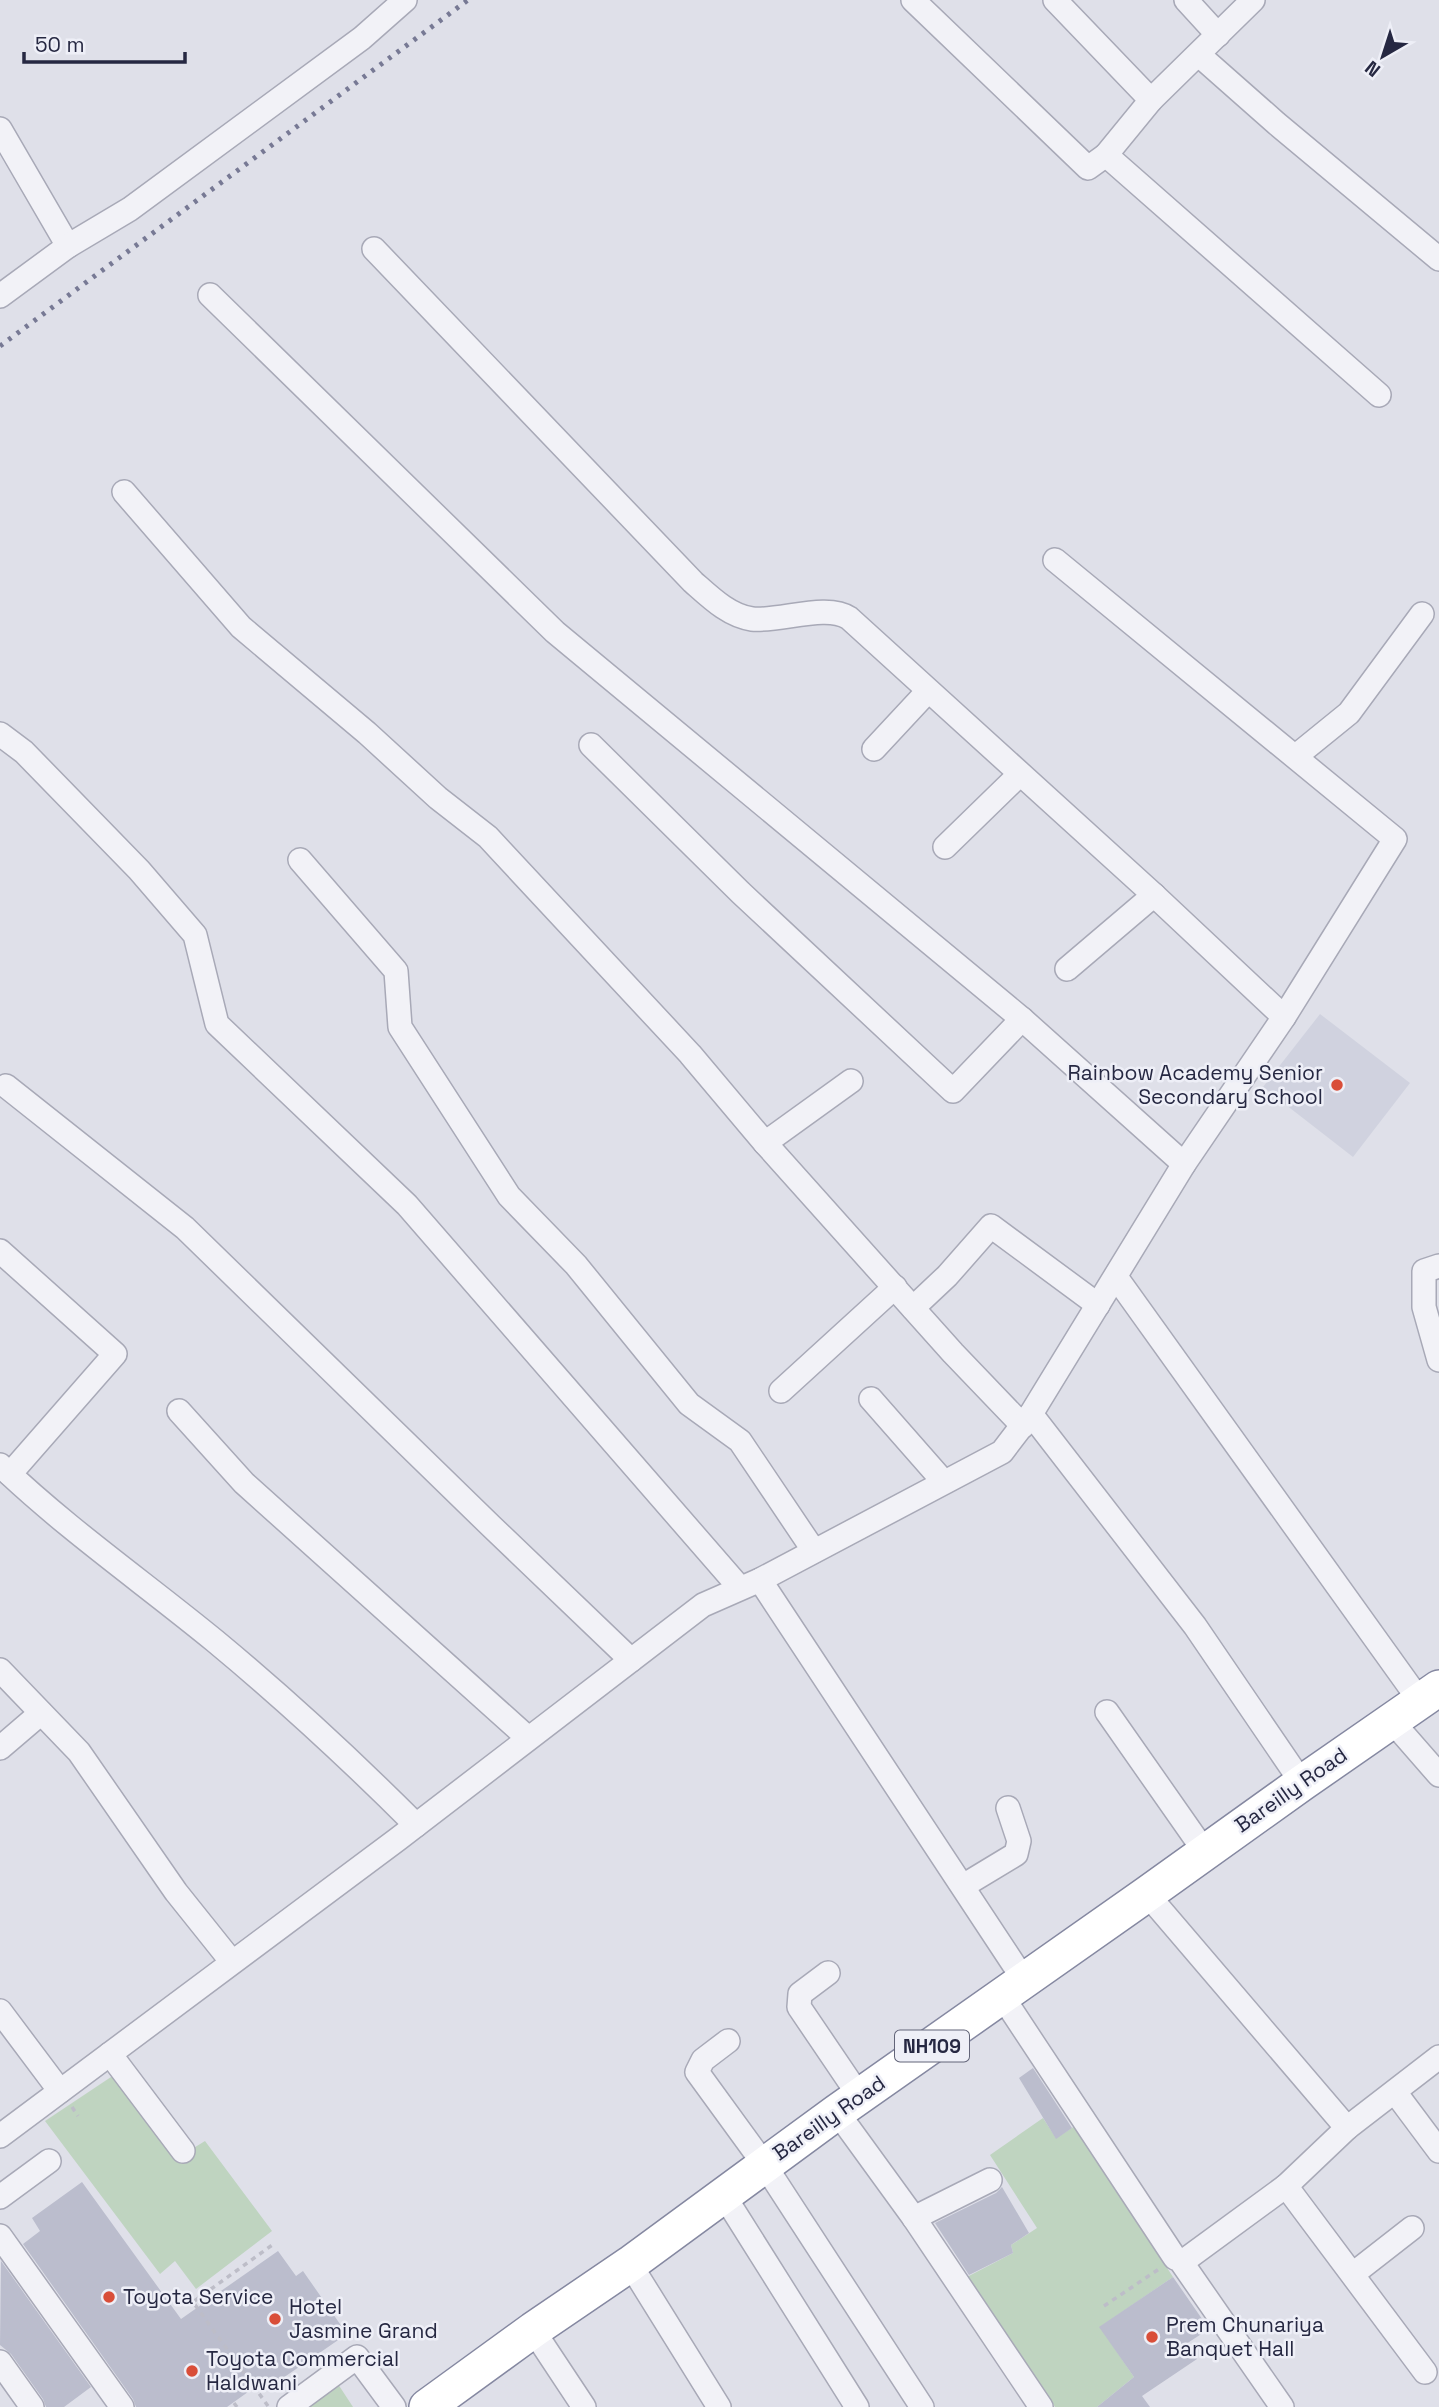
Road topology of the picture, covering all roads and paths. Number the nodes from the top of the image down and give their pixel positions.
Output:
1 (405, 0) edge
2 (914, 0) edge
3 (1055, 0) edge
4 (1186, 0) edge
5 (1252, 0) edge
6 (1219, 35) junction
7 (1199, 55) junction
8 (1151, 100) junction
9 (0, 129) edge
10 (1106, 155) junction
11 (68, 246) junction
12 (374, 249) dead end
13 (1439, 259) edge
14 (210, 295) dead end
15 (0, 296) edge
16 (1379, 395) dead end
17 (124, 492) dead end
18 (1055, 559) dead end
19 (1422, 614) dead end
20 (928, 691) junction
21 (0, 734) edge
22 (591, 745) dead end
23 (874, 749) dead end
24 (1296, 756) junction
25 (1020, 774) junction
26 (945, 847) dead end
27 (300, 860) dead end
28 (1154, 895) junction
29 (1068, 969) dead end
30 (1284, 1017) junction
31 (1022, 1019) junction
32 (850, 1082) dead end
33 (6, 1086) dead end
34 (765, 1143) junction
35 (1184, 1164) junction
36 (0, 1251) edge
37 (1439, 1266) edge
38 (1116, 1278) junction
39 (895, 1287) junction
40 (1098, 1305) junction
41 (913, 1308) junction
42 (1439, 1360) edge
43 (781, 1391) dead end
44 (871, 1399) dead end
45 (180, 1411) dead end
46 (1027, 1420) junction
47 (5, 1469) edge
48 (943, 1482) junction
49 (814, 1551) junction
50 (750, 1583) junction
51 (631, 1660) junction
52 (0, 1670) edge
53 (1429, 1695) edge
54 (1107, 1712) dead end
55 (41, 1713) junction
56 (1391, 1720) junction
57 (528, 1738) junction
58 (0, 1748) edge
59 (1439, 1775) edge
60 (1301, 1783) junction
61 (1008, 1808) dead end
62 (416, 1825) junction
63 (1205, 1852) junction
64 (963, 1886) junction
65 (1147, 1894) junction
66 (232, 1962) junction
67 (828, 1973) dead end
68 (1013, 1988) junction
69 (0, 2011) edge
70 (727, 2041) dead end
71 (110, 2054) junction
72 (1439, 2057) edge
73 (60, 2091) junction
74 (1395, 2092) junction
75 (848, 2105) junction
76 (1347, 2128) junction
77 (0, 2136) edge
78 (183, 2151) dead end
79 (1439, 2151) edge
80 (49, 2161) dead end
81 (764, 2164) junction
82 (990, 2180) dead end
83 (1286, 2186) junction
84 (723, 2194) junction
85 (0, 2197) edge
86 (914, 2218) junction
87 (1412, 2228) dead end
88 (0, 2236) edge
89 (275, 2243) dead end
90 (1177, 2259) junction
91 (630, 2264) junction
92 (1353, 2274) junction
93 (1104, 2306) dead end
94 (533, 2330) junction
95 (0, 2362) edge
96 (1425, 2372) dead end
97 (32, 2407) edge
98 (122, 2407) edge
99 (269, 2407) edge
100 (289, 2407) edge
101 (394, 2407) edge
102 (427, 2407) edge
103 (584, 2407) edge
104 (719, 2407) edge
105 (857, 2407) edge
106 (922, 2407) edge
107 (1041, 2407) edge
108 (1282, 2407) edge

1 - 11 street
2 - 10 street
3 - 8 street
4 - 6 street
5 - 6 street
6 - 7 street
7 - 8 street
7 - 13 street
8 - 10 street
9 - 11 street
10 - 16 street
11 - 15 street
12 - 20 street
14 - 31 street
17 - 34 street
18 - 24 street
19 - 24 street
20 - 23 street
20 - 25 street
21 - 50 street
22 - 31 street
24 - 30 street
25 - 26 street
25 - 28 street
27 - 49 street
28 - 29 street
28 - 30 street
30 - 35 street
31 - 35 street
32 - 34 street
33 - 51 street
34 - 39 street
35 - 38 street
36 - 47 street
37 - 42 street
38 - 40 street
38 - 53 street
39 - 41 street
39 - 43 street
40 - 41 street
40 - 46 street
41 - 46 street
44 - 48 street
45 - 57 street
46 - 48 street
46 - 60 street
47 - 62 street
48 - 49 street
49 - 50 street
50 - 51 street
50 - 64 street
51 - 57 street
52 - 55 street
53 - 56 highway, Bareilly Road / NH109
54 - 63 street
55 - 58 street
55 - 66 street
56 - 59 street
56 - 60 highway, Bareilly Road / NH109
57 - 62 street
60 - 63 highway, Bareilly Road / NH109
61 - 64 street
62 - 66 street
63 - 65 highway, Bareilly Road / NH109
64 - 68 street
65 - 68 highway, Bareilly Road / NH109
65 - 76 street
66 - 71 street
67 - 75 street
68 - 75 highway, Bareilly Road / NH109
68 - 90 street
69 - 73 street
70 - 81 street
71 - 73 street
71 - 78 street
72 - 74 street
73 - 77 street
74 - 76 street
74 - 79 street
75 - 81 highway, Bareilly Road / NH109
75 - 86 street
76 - 83 street
80 - 85 street
81 - 84 highway, Bareilly Road / NH109
81 - 106 street
82 - 86 street
83 - 90 street
83 - 92 street
84 - 91 highway, Bareilly Road / NH109
84 - 105 street
86 - 107 street
87 - 92 street
88 - 98 street
89 - 99 path
90 - 93 path
90 - 108 street
91 - 94 highway, Bareilly Road / NH109
91 - 104 street
92 - 96 street
94 - 102 highway, Bareilly Road / NH109
94 - 103 street
95 - 97 street
100 - 101 street

